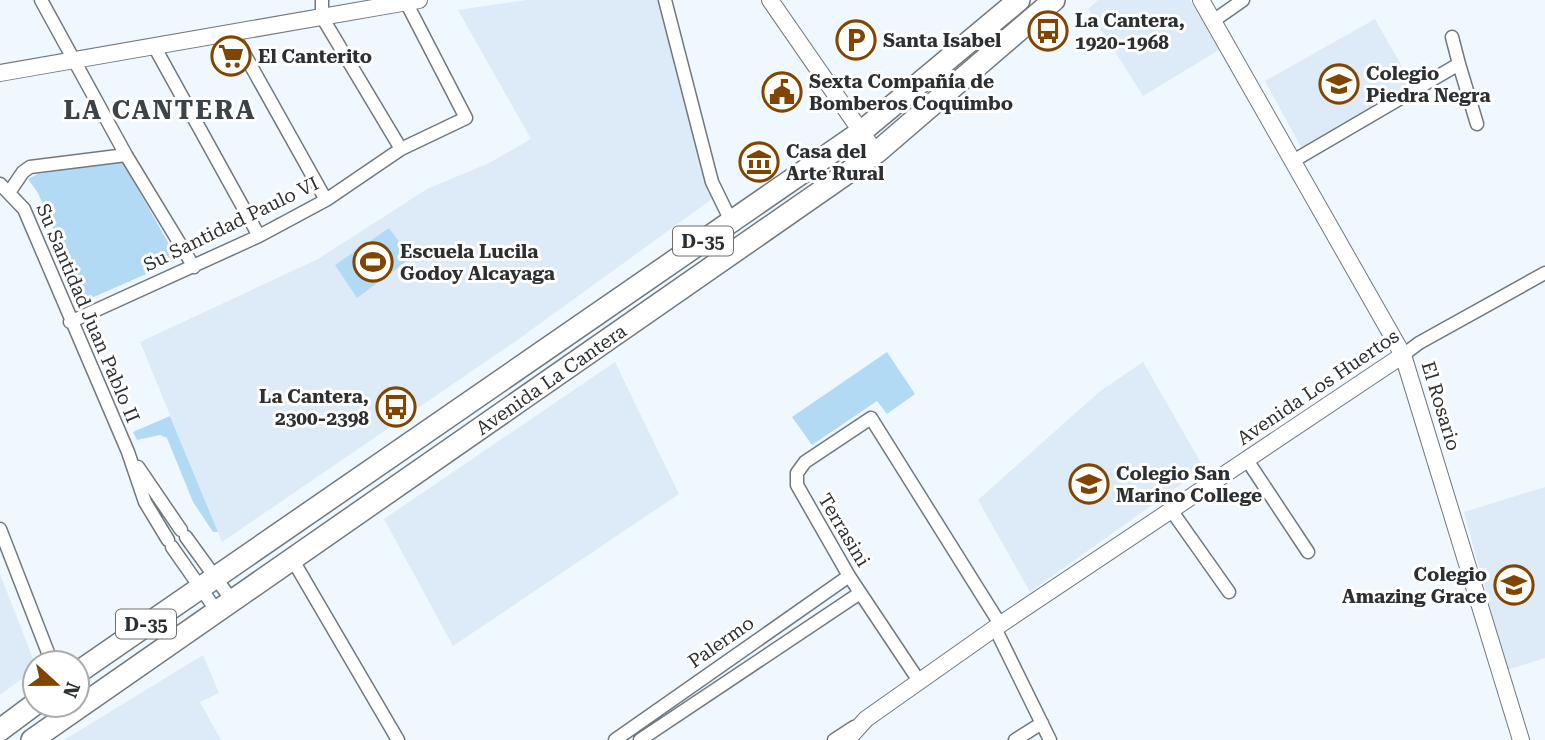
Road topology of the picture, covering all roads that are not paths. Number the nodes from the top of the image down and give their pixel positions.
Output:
1 (41, 0) edge
2 (322, 0) edge
3 (665, 0) edge
4 (1019, 0) edge
5 (1054, 0) edge
6 (1201, 0) edge
7 (1243, 0) edge
8 (413, 1) edge
9 (770, 3) edge
10 (322, 17) junction
11 (1213, 21) junction
12 (232, 32) junction
13 (1452, 37) dead end
14 (153, 46) junction
15 (72, 60) junction
16 (1459, 64) junction
17 (0, 73) edge
18 (1477, 124) dead end
19 (861, 132) junction
20 (401, 149) junction
21 (876, 153) junction
22 (126, 155) junction
23 (1293, 161) junction
24 (5, 188) edge
25 (326, 200) junction
26 (732, 221) junction
27 (259, 236) junction
28 (194, 267) junction
29 (1545, 273) edge
30 (70, 322) junction
31 (1403, 355) junction
32 (128, 452) junction
33 (1247, 460) junction
34 (1171, 510) junction
35 (0, 529) edge
36 (1308, 552) dead end
37 (291, 557) junction
38 (849, 576) junction
39 (208, 582) junction
40 (1229, 592) dead end
41 (860, 593) junction
42 (224, 605) junction
43 (998, 626) junction
44 (47, 649) edge
45 (91, 663) edge
46 (919, 681) junction
47 (21, 714) edge
48 (866, 719) junction
49 (1042, 723) junction
50 (0, 730) edge
51 (32, 740) edge
52 (398, 740) edge
53 (615, 740) edge
54 (640, 740) edge
55 (834, 740) edge
56 (847, 740) edge
57 (1015, 740) edge
58 (1050, 740) edge
59 (1521, 740) edge

1 - 15 street
2 - 10 street
3 - 26 street
4 - 19 highway, Avenida La Cantera / D-35
5 - 21 highway, Avenida La Cantera / D-35
6 - 11 street, El Rosario
7 - 11 street
8 - 10 street
8 - 20 street, Su Santidad Paulo VI
9 - 19 street
10 - 12 street
10 - 20 street
11 - 23 street, El Rosario
12 - 14 street
12 - 25 street
13 - 16 street
14 - 15 street
14 - 27 street
15 - 17 street
15 - 22 street
16 - 18 street
16 - 23 street
19 - 21 street
19 - 26 highway, Avenida La Cantera / D-35
20 - 25 street, Su Santidad Paulo VI
21 - 37 highway, Avenida La Cantera / D-35
22 - 24 street, Su Santidad Juan Pablo II
22 - 28 street
23 - 31 street, El Rosario
24 - 30 street, Su Santidad Juan Pablo II
25 - 27 street, Su Santidad Paulo VI
26 - 39 highway, Avenida La Cantera / D-35
27 - 28 street, Su Santidad Paulo VI
28 - 30 street, Su Santidad Paulo VI
29 - 31 street, Avenida Los Huertos
30 - 32 street, Su Santidad Juan Pablo II
31 - 33 street, Avenida Los Huertos
31 - 59 street, El Rosario
32 - 39 street, Su Santidad Juan Pablo II
32 - 39 street, Su Santidad Juan Pablo II
33 - 34 street, Avenida Los Huertos
33 - 36 street
34 - 40 street
34 - 43 street, Avenida Los Huertos
35 - 44 street
37 - 42 highway, Avenida La Cantera / D-35
37 - 52 street
38 - 41 street, Terrasini
38 - 43 street, Terrasini
38 - 53 street, Palermo
39 - 42 street, Su Santidad Juan Pablo II
39 - 42 street, Su Santidad Juan Pablo II
39 - 45 highway, Avenida La Cantera / D-35
41 - 46 street, Terrasini
41 - 54 street, Palermo
42 - 51 highway, Avenida La Cantera / D-35
43 - 46 street, Avenida Los Huertos
43 - 49 street
46 - 48 street, Avenida Los Huertos
47 - 50 highway
48 - 55 street
48 - 56 street, Avenida Los Huertos
49 - 57 street
49 - 58 street

